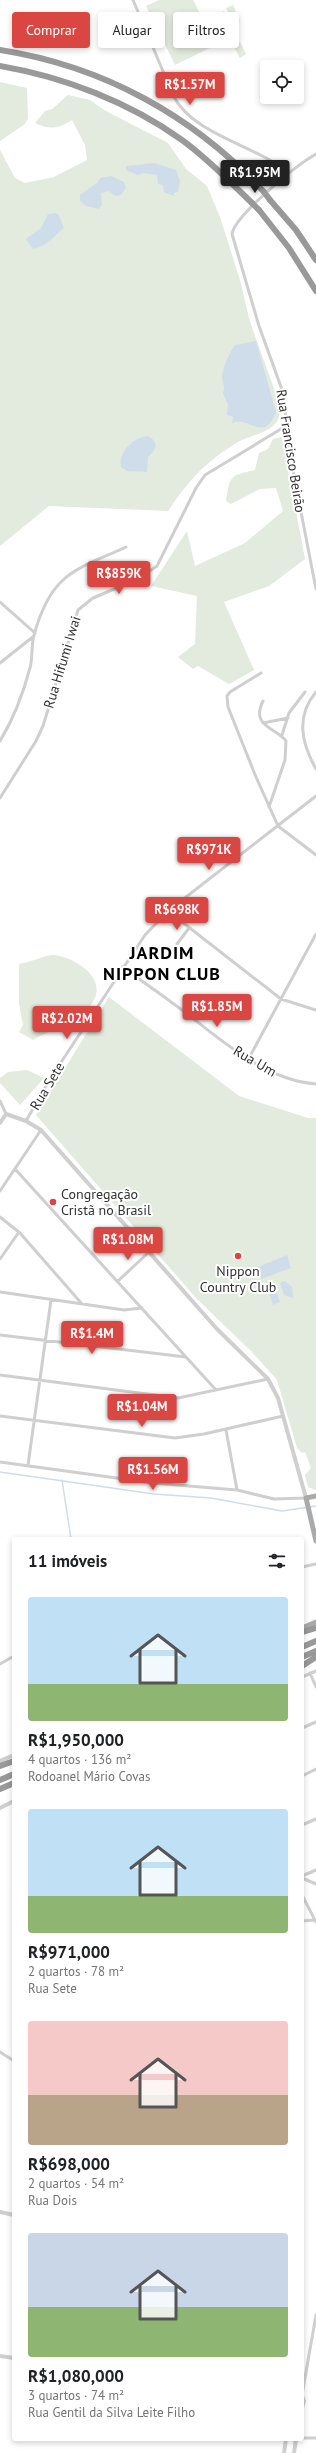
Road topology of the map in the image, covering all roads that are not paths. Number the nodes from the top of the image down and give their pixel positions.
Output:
1 (133, 0) edge
2 (0, 50) edge
3 (0, 66) edge
4 (316, 154) edge
5 (289, 173) junction
6 (316, 260) edge
7 (316, 291) edge
8 (286, 426) junction
9 (126, 547) dead end
10 (316, 589) edge
11 (0, 602) edge
12 (34, 634) junction
13 (0, 663) edge
14 (261, 673) dead end
15 (305, 692) dead end
16 (316, 692) edge
17 (263, 702) dead end
18 (288, 718) junction
19 (264, 723) junction
20 (282, 735) junction
21 (0, 741) edge
22 (316, 769) edge
23 (316, 796) edge
24 (0, 798) edge
25 (269, 807) junction
26 (278, 826) junction
27 (316, 855) edge
28 (168, 912) junction
29 (189, 928) junction
30 (316, 934) edge
31 (314, 942) edge
32 (177, 944) dead end
33 (122, 967) junction
34 (281, 999) junction
35 (316, 1010) edge
36 (249, 1058) junction
37 (316, 1084) edge
38 (0, 1101) edge
39 (6, 1114) junction
40 (26, 1121) junction
41 (0, 1123) edge
42 (41, 1130) junction
43 (15, 1169) junction
44 (0, 1191) edge
45 (0, 1217) edge
46 (19, 1232) junction
47 (149, 1252) junction
48 (0, 1259) edge
49 (118, 1281) junction
50 (0, 1292) edge
51 (51, 1300) junction
52 (82, 1305) junction
53 (142, 1308) junction
54 (0, 1335) edge
55 (44, 1341) junction
56 (186, 1357) junction
57 (0, 1375) edge
58 (268, 1379) junction
59 (39, 1380) junction
60 (216, 1390) junction
61 (0, 1416) edge
62 (283, 1416) junction
63 (33, 1420) junction
64 (226, 1430) junction
65 (0, 1462) edge
66 (28, 1465) junction
67 (237, 1490) junction
68 (316, 1496) edge
69 (306, 1498) junction
70 (312, 1517) edge
71 (316, 1541) edge
72 (316, 1564) edge
73 (304, 1567) edge
74 (316, 1622) edge
75 (304, 1627) edge
76 (316, 1628) edge
77 (304, 1631) edge
78 (316, 1640) edge
79 (304, 1646) edge
80 (316, 1652) edge
81 (12, 1657) edge
82 (304, 1657) edge
83 (316, 1657) edge
84 (0, 1664) edge
85 (304, 1665) edge
86 (316, 1671) edge
87 (310, 1673) junction
88 (304, 1675) edge
89 (316, 1687) edge
90 (316, 1722) edge
91 (304, 1727) edge
92 (12, 1756) edge
93 (0, 1761) edge
94 (12, 1762) edge
95 (0, 1766) edge
96 (316, 1770) edge
97 (12, 1775) edge
98 (304, 1775) edge
99 (0, 1780) edge
100 (12, 1784) edge
101 (0, 1789) edge
102 (12, 1803) edge
103 (0, 1808) edge
104 (316, 1819) edge
105 (304, 1824) edge
106 (316, 1870) edge
107 (304, 1876) edge
108 (304, 1878) edge
109 (316, 1884) edge
110 (304, 1899) edge
111 (315, 1920) edge
112 (304, 1921) edge
113 (0, 2052) edge
114 (12, 2060) edge
115 (0, 2212) edge
116 (12, 2215) edge
117 (316, 2315) edge
118 (0, 2356) edge
119 (12, 2358) edge
120 (304, 2384) edge
121 (304, 2438) edge
122 (316, 2438) edge
123 (286, 2441) edge
124 (296, 2441) edge
125 (284, 2453) edge
126 (294, 2453) edge

1 - 5 street
2 - 6 highway, bridge
3 - 7 highway, bridge
4 - 5 street
5 - 8 street, Rua Francisco Beirão
8 - 10 street, Rua Francisco Beirão
8 - 24 street, Rua Hifumi Iwai
9 - 12 street
11 - 12 street
12 - 13 street
12 - 21 street
14 - 25 street
15 - 18 street
16 - 22 street
17 - 19 street
18 - 19 street
18 - 20 street
19 - 20 street
20 - 25 street
23 - 26 street, Rua Sete
25 - 26 street
26 - 27 street
26 - 28 street, Rua Sete
28 - 29 street
28 - 33 street, Rua Sete
29 - 32 street
29 - 34 street
30 - 31 street
31 - 34 street
33 - 36 street, Rua Um
33 - 40 street, Rua Sete
34 - 35 street
34 - 36 street
36 - 37 street, Rua Um
38 - 39 street
39 - 40 street
39 - 41 street
40 - 42 street
42 - 43 street
42 - 47 street
43 - 44 street
43 - 49 street
45 - 46 street
46 - 48 street
46 - 52 street
47 - 49 street
47 - 58 street
49 - 53 street
50 - 51 street
51 - 52 street
51 - 55 street
52 - 53 street
53 - 56 street
54 - 55 street
55 - 56 street
55 - 59 street
56 - 60 street
57 - 59 street
58 - 60 street
58 - 62 street
59 - 60 street
59 - 63 street
61 - 63 street
62 - 64 street
62 - 69 street
63 - 64 street
63 - 66 street
64 - 67 street
65 - 66 street
66 - 67 street
67 - 69 street
68 - 69 main road
69 - 70 main road
70 - 71 main road
72 - 73 street
74 - 75 main road
76 - 77 highway
78 - 79 highway
80 - 82 highway
81 - 84 street
83 - 85 highway
86 - 87 street
87 - 88 street
87 - 89 street
90 - 91 street
92 - 93 street
94 - 95 highway
96 - 98 street
97 - 99 highway
100 - 101 highway
102 - 103 street
104 - 105 street
106 - 107 street
108 - 109 street
110 - 111 street
111 - 112 street
113 - 114 street
115 - 116 street
117 - 120 street
118 - 119 street
121 - 122 street
123 - 125 street
124 - 126 street

